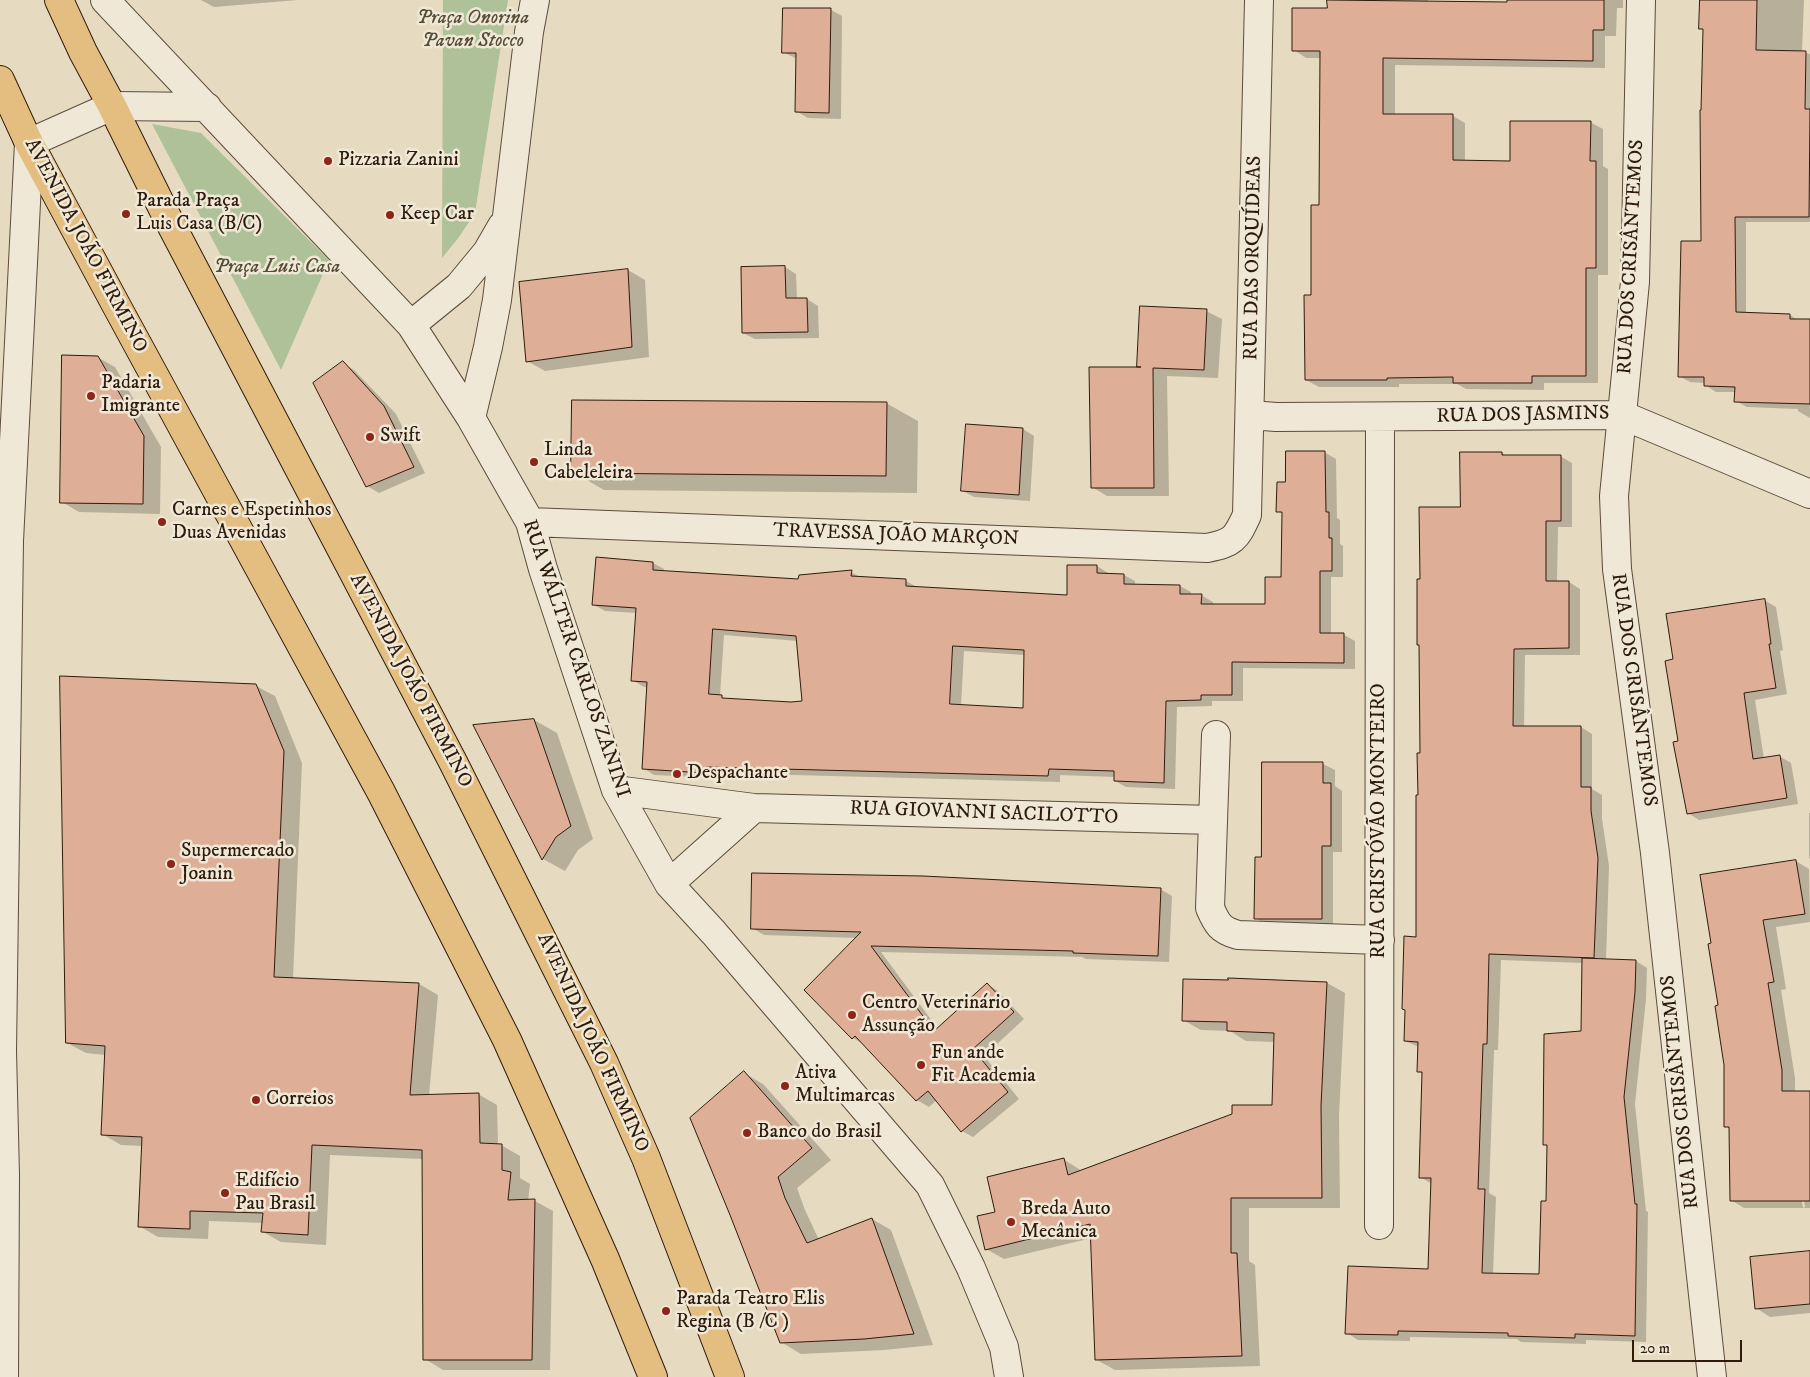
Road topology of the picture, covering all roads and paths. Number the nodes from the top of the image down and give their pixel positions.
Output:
1 (59, 0) edge
2 (104, 0) edge
3 (535, 0) edge
4 (1259, 0) edge
5 (1642, 0) edge
6 (0, 80) edge
7 (112, 106) junction
8 (207, 107) junction
9 (29, 143) junction
10 (507, 217) junction
11 (411, 325) junction
12 (1250, 415) junction
13 (1622, 415) junction
14 (1380, 417) junction
15 (471, 418) junction
16 (1810, 494) edge
17 (1247, 515) joint
18 (530, 522) junction
19 (5, 541) edge
20 (1216, 734) dead end
21 (616, 790) junction
22 (754, 808) junction
23 (1213, 820) junction
24 (669, 884) junction
25 (1380, 940) junction
26 (2, 1175) edge
27 (1379, 1225) dead end
28 (4, 1377) edge
29 (653, 1377) edge
30 (730, 1377) edge
31 (1009, 1377) edge
32 (1712, 1377) edge

1 - 7 main road, AVENIDA JOÃO FIRMINO
2 - 8 street, RUA WÁLTER CARLOS ZANINI
3 - 10 street
4 - 12 street, RUA DAS ORQUÍDEAS
5 - 13 street, RUA DOS CRISÂNTEMOS
6 - 9 main road, AVENIDA JOÃO FIRMINO
7 - 8 street
7 - 9 street
7 - 30 main road, AVENIDA JOÃO FIRMINO
8 - 11 street, RUA WÁLTER CARLOS ZANINI
9 - 19 street
9 - 29 main road, AVENIDA JOÃO FIRMINO
10 - 11 street
10 - 15 street
11 - 15 street, RUA WÁLTER CARLOS ZANINI
12 - 14 street, RUA DOS JASMINS
12 - 17 street, RUA DAS ORQUÍDEAS
13 - 14 street, RUA DOS JASMINS
13 - 16 street, RUA DOS JASMINS
13 - 32 street, RUA DOS CRISÂNTEMOS
14 - 25 street, RUA CRISTÓVÃO MONTEIRO
15 - 18 street, RUA WÁLTER CARLOS ZANINI
17 - 18 street, TRAVESSA JOÃO MARÇON
18 - 21 street, RUA WÁLTER CARLOS ZANINI
19 - 26 street
20 - 23 street
21 - 22 street, RUA GIOVANNI SACILOTTO
21 - 24 street, RUA WÁLTER CARLOS ZANINI
22 - 23 street, RUA GIOVANNI SACILOTTO
22 - 24 street
23 - 25 street
24 - 31 street, RUA WÁLTER CARLOS ZANINI
25 - 27 street, RUA CRISTÓVÃO MONTEIRO
26 - 28 street

